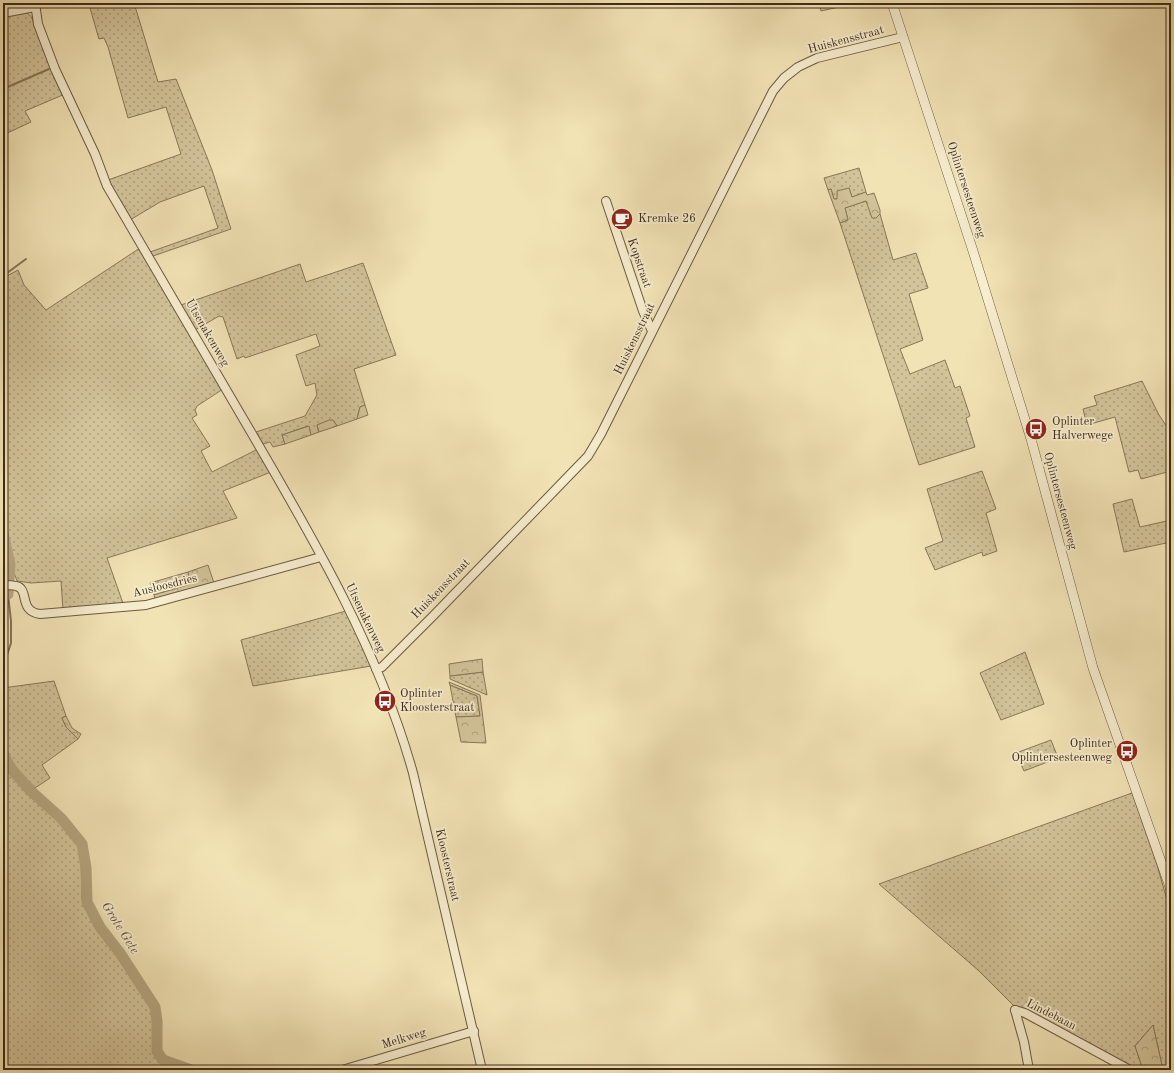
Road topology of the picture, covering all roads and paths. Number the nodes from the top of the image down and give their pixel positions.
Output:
1 (892, 3) edge
2 (35, 5) edge
3 (3, 13) edge
4 (903, 37) junction
5 (606, 201) dead end
6 (652, 331) junction
7 (321, 557) junction
8 (3, 585) edge
9 (376, 669) junction
10 (1171, 890) edge
11 (474, 1031) junction
12 (342, 1070) edge
13 (482, 1070) edge
14 (1029, 1070) edge
15 (1130, 1070) edge

1 - 4 street, Oplintersesteenweg
2 - 3 street
2 - 7 street, Utsenakenweg
4 - 6 street, Huiskensstraat
4 - 10 street, Oplintersesteenweg
5 - 6 street, Kopstraat
6 - 9 street, Huiskensstraat
7 - 8 street, Ausloosdries
7 - 9 street, Utsenakenweg
9 - 11 street, Kloosterstraat
11 - 12 street, Melkweg
11 - 13 street, Kloosterstraat
14 - 15 street, Lindebaan

